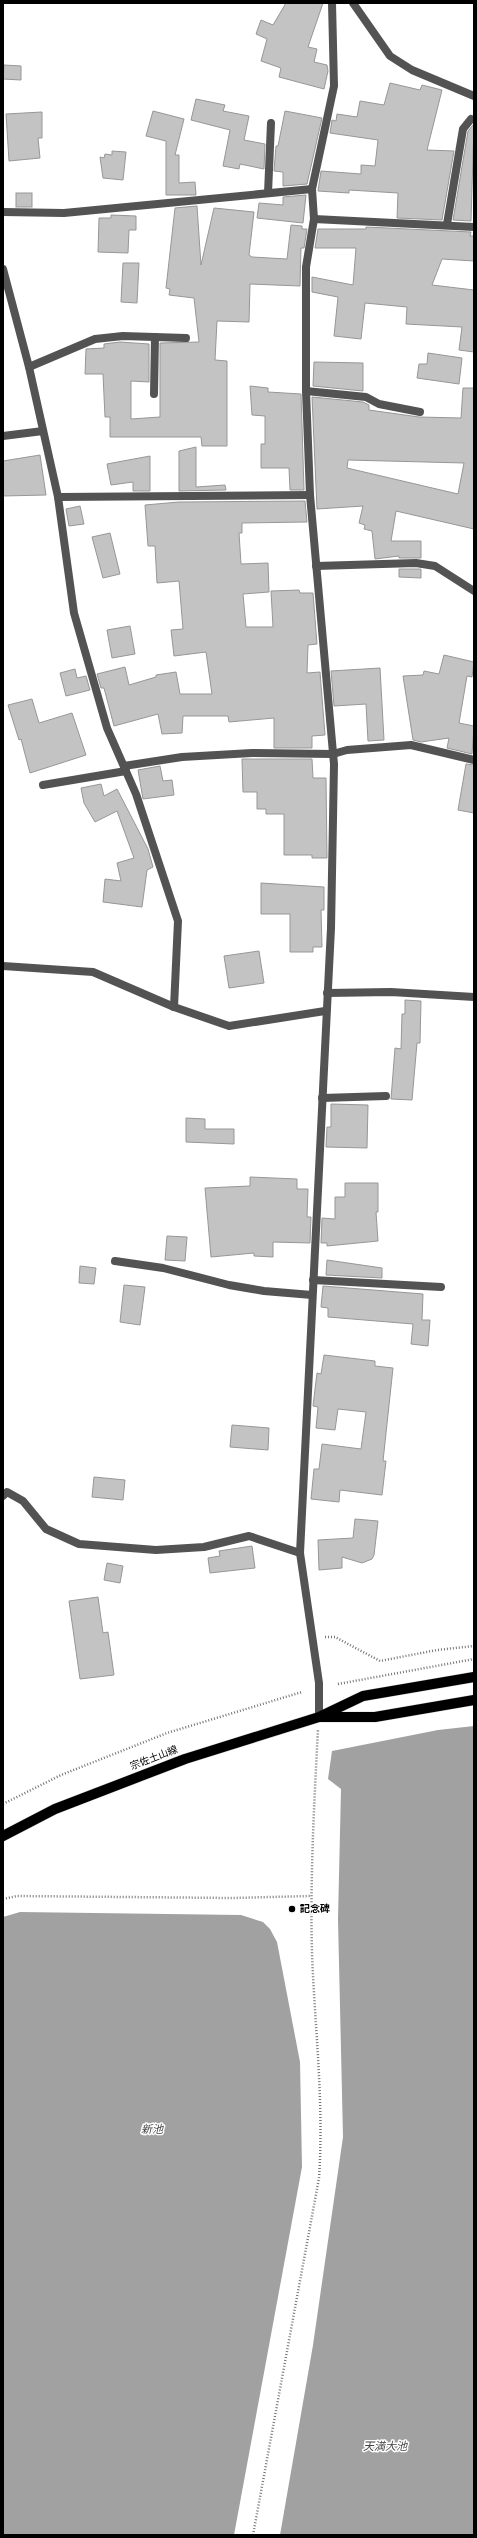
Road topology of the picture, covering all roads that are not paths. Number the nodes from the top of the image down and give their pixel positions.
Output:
1 (332, 3) edge
2 (353, 3) edge
3 (474, 96) edge
4 (471, 119) dead end
5 (271, 123) dead end
6 (312, 189) junction
7 (268, 193) junction
8 (3, 212) edge
9 (314, 219) junction
10 (447, 224) junction
11 (474, 227) edge
12 (3, 269) edge
13 (155, 337) junction
14 (186, 338) dead end
15 (29, 367) junction
16 (306, 391) junction
17 (154, 394) dead end
18 (420, 412) dead end
19 (43, 431) junction
20 (3, 436) edge
21 (310, 495) junction
22 (58, 497) junction
23 (316, 566) junction
24 (474, 591) edge
25 (333, 754) junction
26 (474, 760) edge
27 (125, 769) junction
28 (43, 785) dead end
29 (3, 966) edge
30 (327, 994) junction
31 (474, 996) edge
32 (174, 1007) junction
33 (326, 1011) junction
34 (386, 1096) dead end
35 (322, 1098) junction
36 (115, 1261) dead end
37 (313, 1280) junction
38 (441, 1287) dead end
39 (312, 1295) junction
40 (3, 1496) edge
41 (300, 1553) junction
42 (474, 1677) edge
43 (474, 1700) edge
44 (319, 1717) junction
45 (3, 1836) edge

1 - 6 street
2 - 3 street
4 - 10 street
5 - 7 street
6 - 7 street
6 - 9 street
7 - 8 street
9 - 10 street
9 - 16 street
10 - 11 street
12 - 15 street
13 - 14 street
13 - 15 street
13 - 17 street
15 - 19 street
16 - 18 street
16 - 21 street
19 - 20 street
19 - 22 street
21 - 22 street
21 - 23 street
22 - 27 street
23 - 24 street
23 - 25 street
25 - 26 street
25 - 27 street
25 - 30 street
27 - 28 street
27 - 32 street
29 - 32 street
30 - 31 street
30 - 33 street
32 - 33 street
33 - 35 street
34 - 35 street
35 - 37 street
36 - 39 street
37 - 38 street
37 - 39 street
39 - 41 street
40 - 41 street
41 - 44 street
42 - 44 main road, 宗佐土山線
43 - 44 main road, 宗佐土山線
44 - 45 main road, 宗佐土山線

